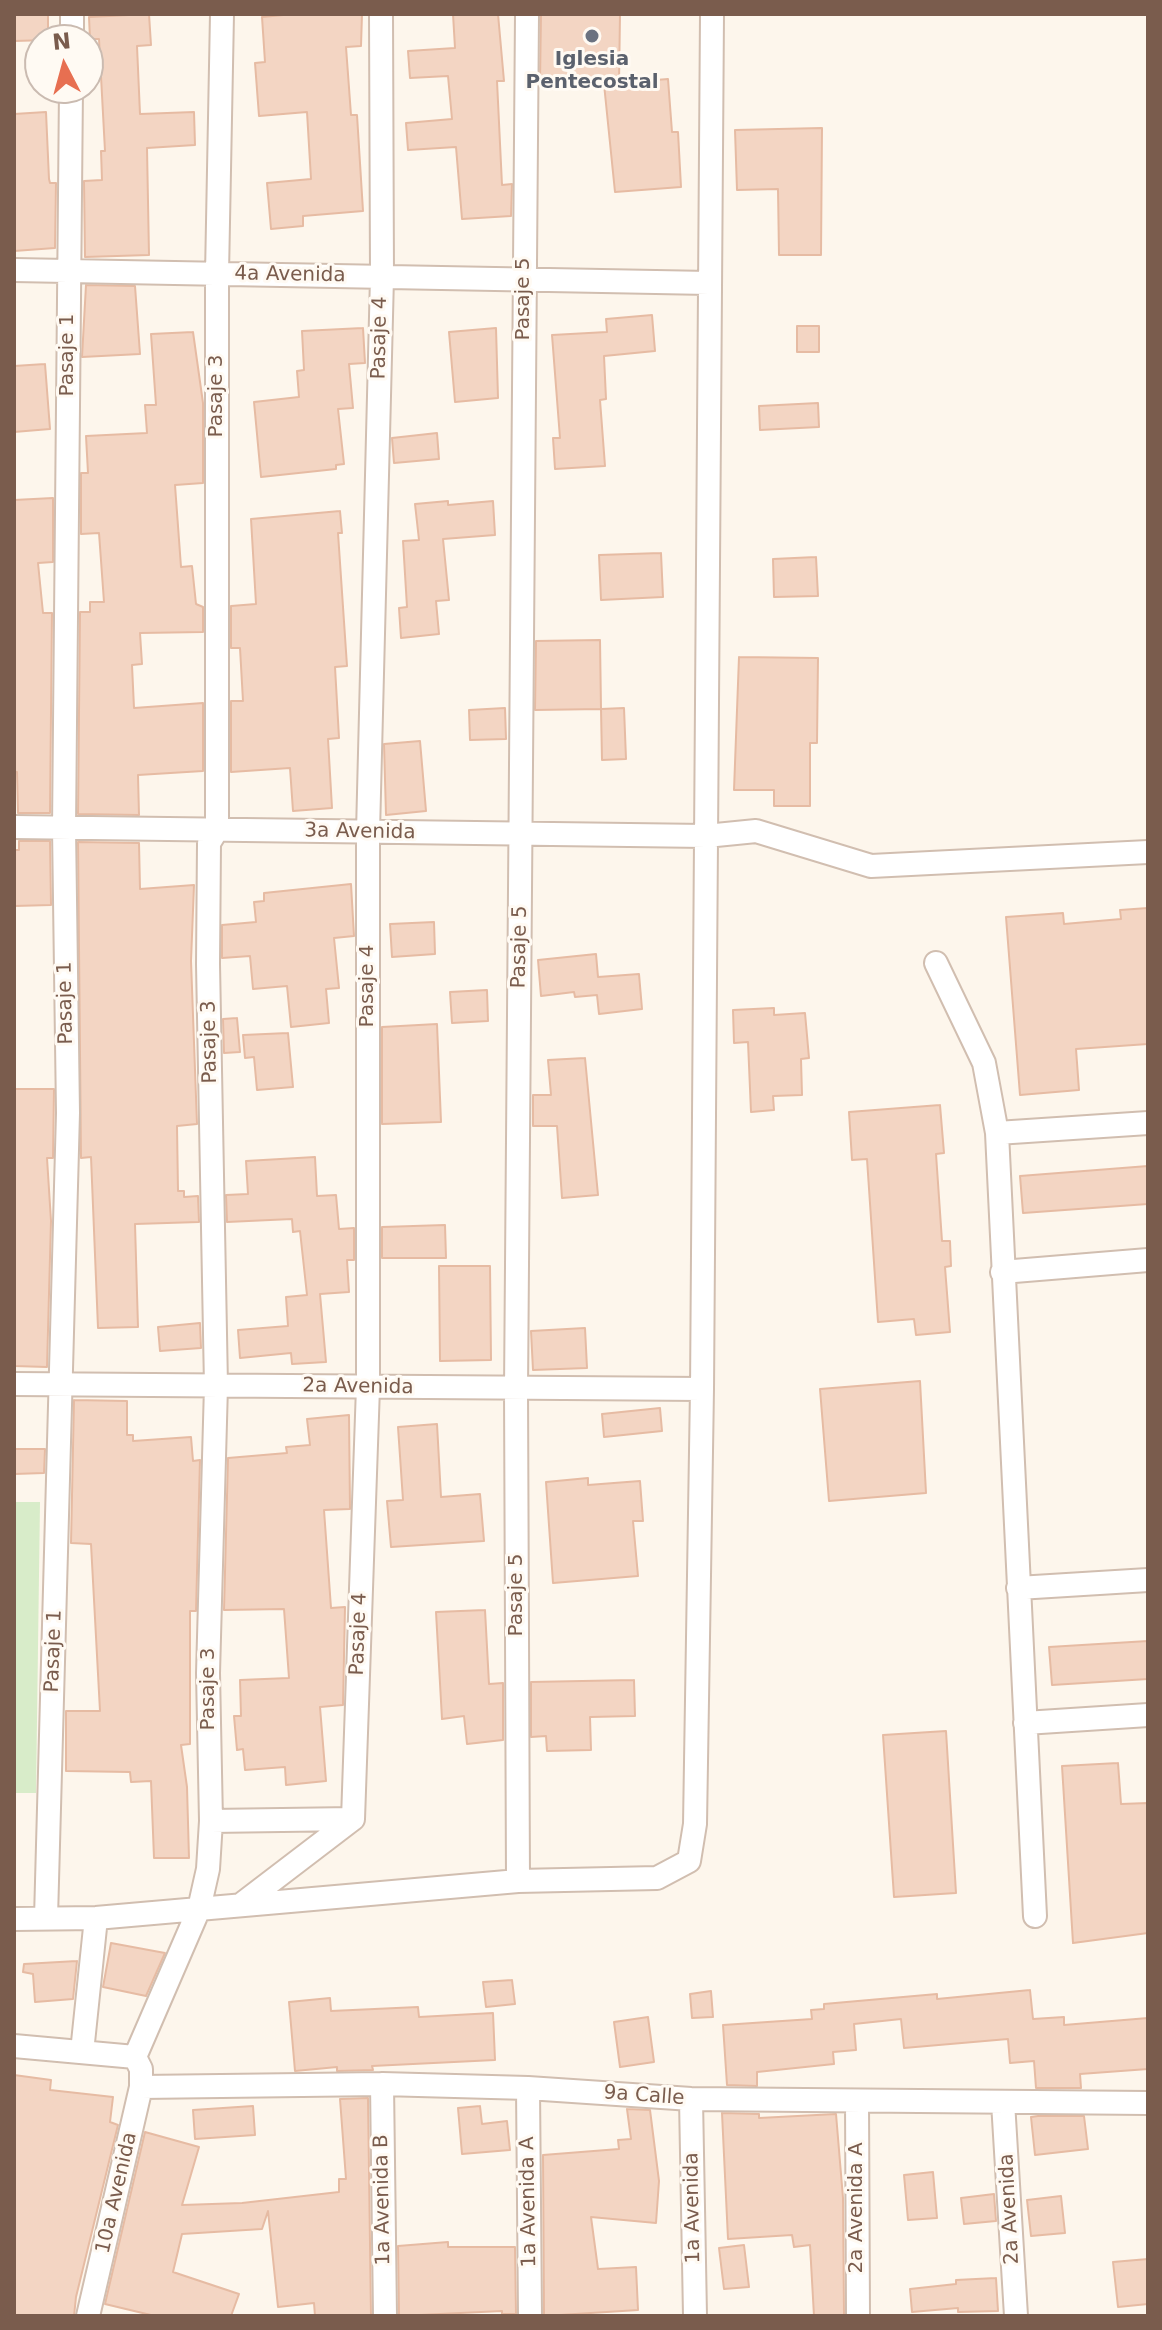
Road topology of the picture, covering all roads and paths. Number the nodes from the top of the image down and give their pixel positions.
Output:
1 (222, 14) edge
2 (381, 14) edge
3 (527, 14) edge
4 (712, 14) edge
5 (71, 104) edge
6 (14, 270) edge
7 (68, 271) junction
8 (217, 274) junction
9 (382, 277) junction
10 (524, 279) junction
11 (709, 283) junction
12 (14, 827) edge
13 (64, 828) junction
14 (217, 830) junction
15 (368, 832) junction
16 (521, 834) junction
17 (706, 836) junction
18 (1148, 852) edge
19 (936, 963) dead end
20 (1148, 1123) edge
21 (997, 1133) junction
22 (1148, 1260) edge
23 (1002, 1272) junction
24 (14, 1384) edge
25 (62, 1384) junction
26 (216, 1386) junction
27 (368, 1387) junction
28 (516, 1389) junction
29 (702, 1389) junction
30 (1148, 1580) edge
31 (1018, 1588) junction
32 (1148, 1715) edge
33 (1025, 1723) junction
34 (353, 1819) junction
35 (211, 1821) junction
36 (518, 1881) junction
37 (242, 1903) junction
38 (199, 1909) junction
39 (1035, 1916) dead end
40 (46, 1918) junction
41 (96, 1918) junction
42 (14, 1919) edge
43 (14, 2046) edge
44 (82, 2052) junction
45 (139, 2071) junction
46 (382, 2084) junction
47 (528, 2088) junction
48 (691, 2099) junction
49 (857, 2101) junction
50 (1003, 2102) junction
51 (1148, 2103) edge
52 (88, 2316) edge
53 (385, 2316) edge
54 (530, 2316) edge
55 (695, 2316) edge
56 (858, 2316) edge
57 (1016, 2316) edge

1 - 8 street, Pasaje 3
2 - 9 street, Pasaje 4
3 - 10 street, Pasaje 5
4 - 11 street
5 - 7 street, Pasaje 1
6 - 7 street, 4a Avenida
7 - 8 street, 4a Avenida
7 - 13 street, Pasaje 1
8 - 9 street, 4a Avenida
8 - 14 street, Pasaje 3
9 - 10 street, 4a Avenida
9 - 15 street, Pasaje 4
10 - 11 street, 4a Avenida
10 - 16 street, Pasaje 5
11 - 17 street
12 - 13 street, 3a Avenida
13 - 14 street, 3a Avenida
13 - 25 street, Pasaje 1
14 - 15 street, 3a Avenida
14 - 26 street, Pasaje 3
15 - 16 street, 3a Avenida
15 - 27 street, Pasaje 4
16 - 17 street, 3a Avenida
16 - 28 street, Pasaje 5
17 - 18 street, 3a Avenida
17 - 29 street
19 - 21 street
20 - 21 street
21 - 23 street
22 - 23 street
23 - 31 street
24 - 25 street, 2a Avenida
25 - 26 street, 2a Avenida
25 - 40 street, Pasaje 1
26 - 27 street, 2a Avenida
26 - 35 street, Pasaje 3
27 - 28 street, 2a Avenida
27 - 34 street, Pasaje 4
28 - 29 street, 2a Avenida
28 - 36 street, Pasaje 5
29 - 36 street
30 - 31 street
31 - 33 street
32 - 33 street
33 - 39 street
34 - 35 street
34 - 37 street
35 - 38 street, Pasaje 3
36 - 37 street
37 - 38 street
38 - 41 street
38 - 45 street, Pasaje 3
40 - 41 street
40 - 42 street
41 - 44 street
43 - 44 street, 9a Calle
44 - 45 street, 9a Calle
45 - 46 street, 9a Calle
45 - 52 street, 10a Avenida
46 - 47 street, 9a Calle
46 - 53 street, 1a Avenida B
47 - 48 street, 9a Calle
47 - 54 street, 1a Avenida A
48 - 49 street, 9a Calle
48 - 55 street, 1a Avenida
49 - 50 street, 9a Calle
49 - 56 street, 2a Avenida A
50 - 51 street, 9a Calle
50 - 57 street, 2a Avenida

